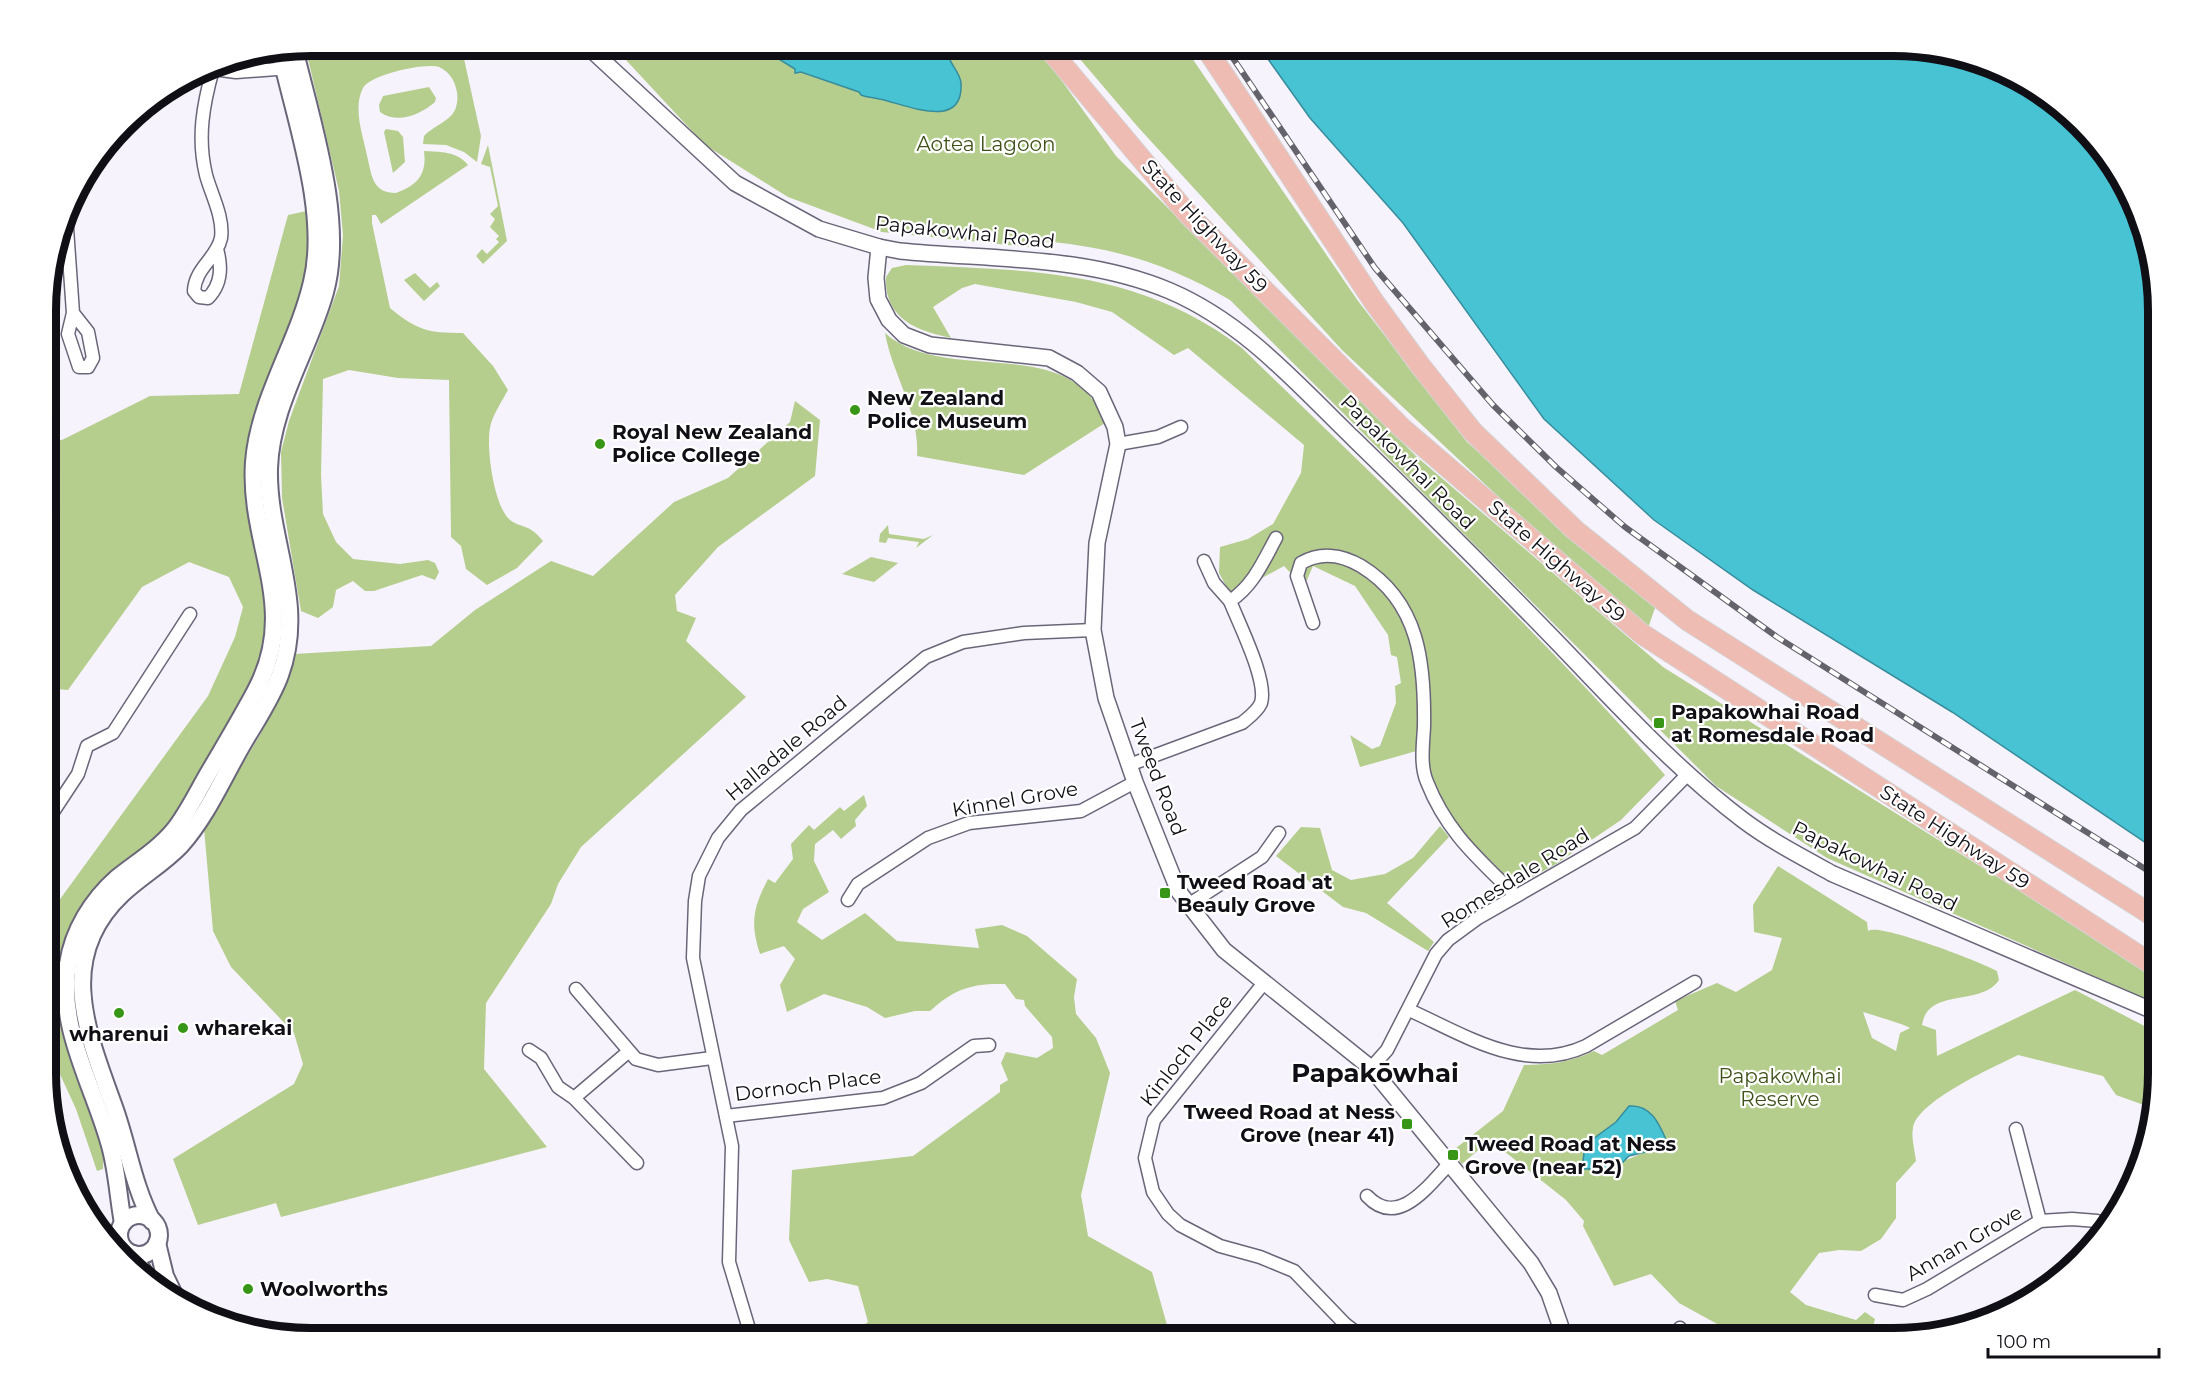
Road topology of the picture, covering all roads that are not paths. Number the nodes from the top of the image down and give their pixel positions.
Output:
1 (293, 56) edge
2 (598, 56) edge
3 (1055, 56) edge
4 (1211, 56) edge
5 (284, 57) edge
6 (291, 68) junction
7 (225, 70) edge
8 (208, 77) edge
9 (67, 233) edge
10 (879, 247) junction
11 (216, 249) dead end
12 (73, 313) dead end
13 (1182, 427) dead end
14 (1118, 444) junction
15 (1276, 538) dead end
16 (1204, 561) dead end
17 (1230, 601) junction
18 (190, 614) dead end
19 (1313, 623) dead end
20 (1093, 630) junction
21 (1129, 765) junction
22 (1688, 774) junction
23 (1135, 782) junction
24 (56, 807) edge
25 (1279, 833) dead end
26 (1516, 896) junction
27 (848, 900) dead end
28 (1188, 905) junction
29 (2148, 913) edge
30 (2148, 962) edge
31 (1695, 982) dead end
32 (1263, 984) junction
33 (576, 989) dead end
34 (2148, 1009) edge
35 (1408, 1010) junction
36 (989, 1045) dead end
37 (529, 1050) dead end
38 (628, 1052) junction
39 (712, 1058) junction
40 (1371, 1068) junction
41 (574, 1098) junction
42 (726, 1116) junction
43 (2016, 1129) dead end
44 (638, 1163) dead end
45 (1450, 1163) junction
46 (1367, 1196) dead end
47 (152, 1221) junction
48 (2040, 1221) junction
49 (2101, 1223) edge
50 (116, 1231) edge
51 (157, 1243) junction
52 (122, 1245) edge
53 (128, 1252) edge
54 (170, 1287) edge
55 (1875, 1295) dead end
56 (1345, 1324) junction
57 (749, 1328) edge
58 (1341, 1328) edge
59 (1350, 1328) edge
60 (1561, 1328) edge

1 - 6 main road
2 - 10 street, Papakowhai Road
3 - 30 main road, State Highway 59
4 - 29 main road, State Highway 59
5 - 6 main road
6 - 7 street
6 - 47 main road
6 - 50 main road
8 - 11 street
9 - 12 street
10 - 14 street, Tweed Road
10 - 22 street, Papakowhai Road
13 - 14 street
14 - 20 street, Tweed Road
15 - 17 street
16 - 17 street
17 - 21 street
18 - 24 street
19 - 26 street
20 - 21 street, Tweed Road
20 - 39 street, Halladale Road
21 - 23 street, Tweed Road
22 - 26 street, Romesdale Road
22 - 34 street, Papakowhai Road
23 - 27 street, Kinnel Grove
23 - 28 street, Tweed Road
25 - 28 street
26 - 35 street, Romesdale Road
28 - 32 street, Tweed Road
31 - 35 street
32 - 40 street, Tweed Road
32 - 56 street, Kinloch Place
33 - 38 street
35 - 40 street, Romesdale Road
36 - 42 street, Dornoch Place
37 - 41 street
38 - 39 street
38 - 41 street
39 - 42 street, Halladale Road
40 - 45 street, Tweed Road
41 - 44 street
42 - 57 street, Halladale Road
43 - 48 street
45 - 46 street
45 - 60 street, Tweed Road
47 - 50 main road
47 - 51 main road
48 - 49 street, Annan Grove
48 - 55 street, Annan Grove
50 - 52 main road
51 - 53 main road
51 - 54 main road
56 - 58 street
56 - 59 street, Kinloch Place

